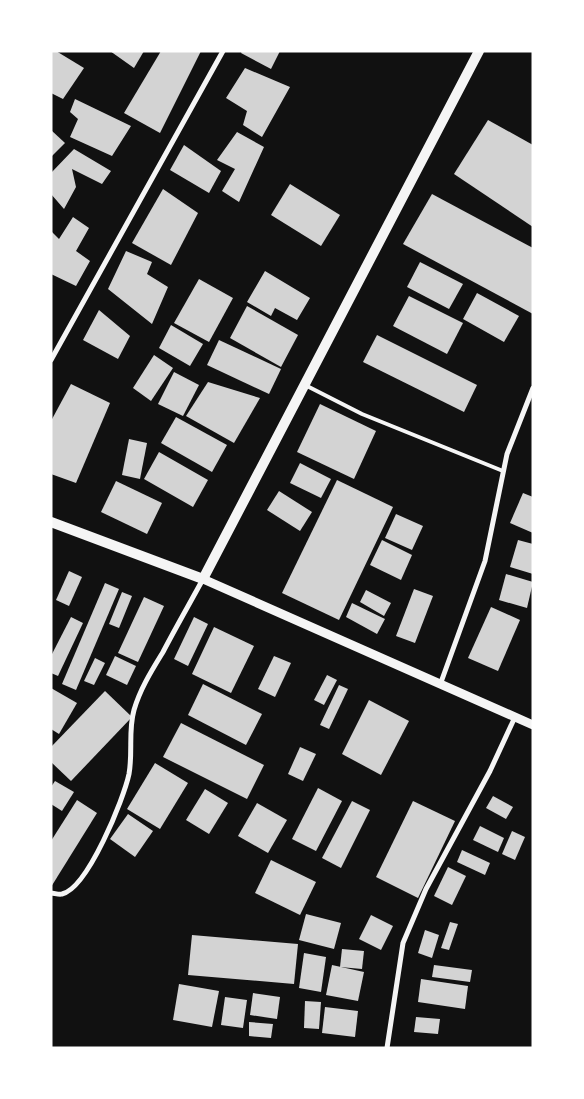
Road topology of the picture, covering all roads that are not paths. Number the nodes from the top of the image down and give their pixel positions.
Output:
1 (223, 51) edge
2 (479, 51) edge
3 (51, 360) edge
4 (305, 385) junction
5 (533, 388) edge
6 (503, 471) junction
7 (51, 522) edge
8 (203, 579) junction
9 (439, 685) junction
10 (515, 717) junction
11 (533, 725) edge
12 (51, 893) edge
13 (387, 1048) edge

1 - 3 street
2 - 4 main road
4 - 6 lane
4 - 8 main road
5 - 6 street
6 - 9 street
7 - 8 main road
8 - 9 street
8 - 12 street
9 - 10 street
10 - 11 street
10 - 13 street

